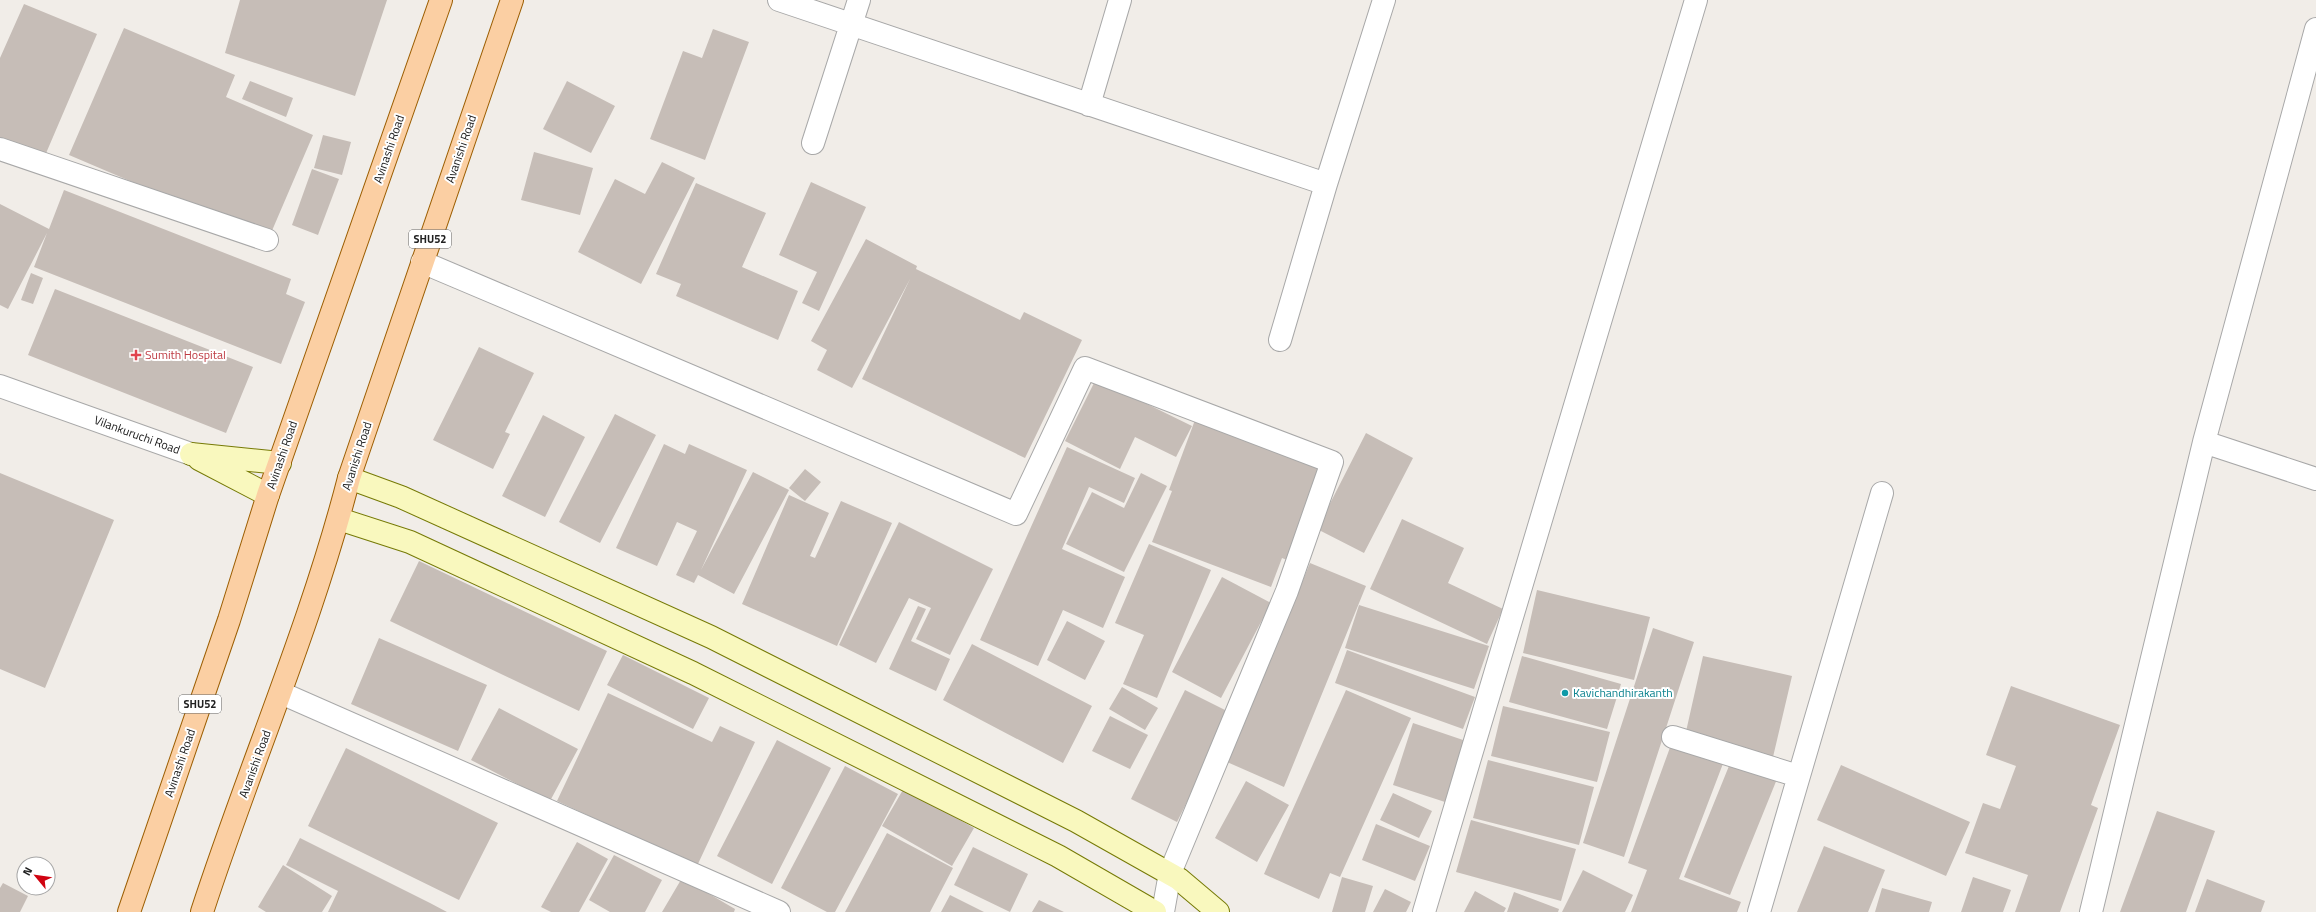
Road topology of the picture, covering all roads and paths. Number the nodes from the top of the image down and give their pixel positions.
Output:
1 (441, 0) edge
2 (512, 0) edge
3 (779, 0) edge
4 (859, 0) edge
5 (1120, 0) edge
6 (1384, 0) edge
7 (1696, 0) edge
8 (851, 24) junction
9 (2316, 29) edge
10 (1089, 105) junction
11 (813, 143) dead end
12 (0, 149) edge
13 (1326, 184) junction
14 (267, 240) dead end
15 (422, 262) junction
16 (1280, 340) dead end
17 (0, 386) edge
18 (2204, 442) junction
19 (191, 454) junction
20 (280, 463) junction
21 (349, 478) junction
22 (2316, 479) edge
23 (1882, 493) dead end
24 (268, 495) junction
25 (339, 519) junction
26 (281, 693) junction
27 (1673, 737) dead end
28 (1798, 776) junction
29 (1170, 873) junction
30 (129, 912) edge
31 (202, 912) edge
32 (779, 912) edge
33 (1155, 912) edge
34 (1163, 912) edge
35 (1218, 912) edge
36 (1424, 912) edge
37 (1759, 912) edge
38 (2091, 912) edge

1 - 20 main road, Avinashi Road / SHU52
2 - 15 main road, Avanishi Road / SHU52
3 - 8 street
4 - 8 street
5 - 10 street
6 - 13 street
7 - 36 street
8 - 10 street
8 - 11 street
9 - 18 street
10 - 13 street
12 - 14 street
13 - 16 street
15 - 21 main road, Avanishi Road / SHU52
15 - 29 street
17 - 19 street, Vilankuruchi Road
18 - 22 street
18 - 38 street
19 - 20 street, Vilankuruchi Road
19 - 24 street
20 - 24 main road, Avinashi Road / SHU52
21 - 25 main road, Avanishi Road / SHU52
21 - 29 street
23 - 28 street
24 - 30 main road, Avinashi Road / SHU52
25 - 26 main road, Avanishi Road / SHU52
25 - 33 street
26 - 31 main road, Avanishi Road / SHU52
26 - 32 street
27 - 28 street
28 - 37 street
29 - 34 street
29 - 35 street

